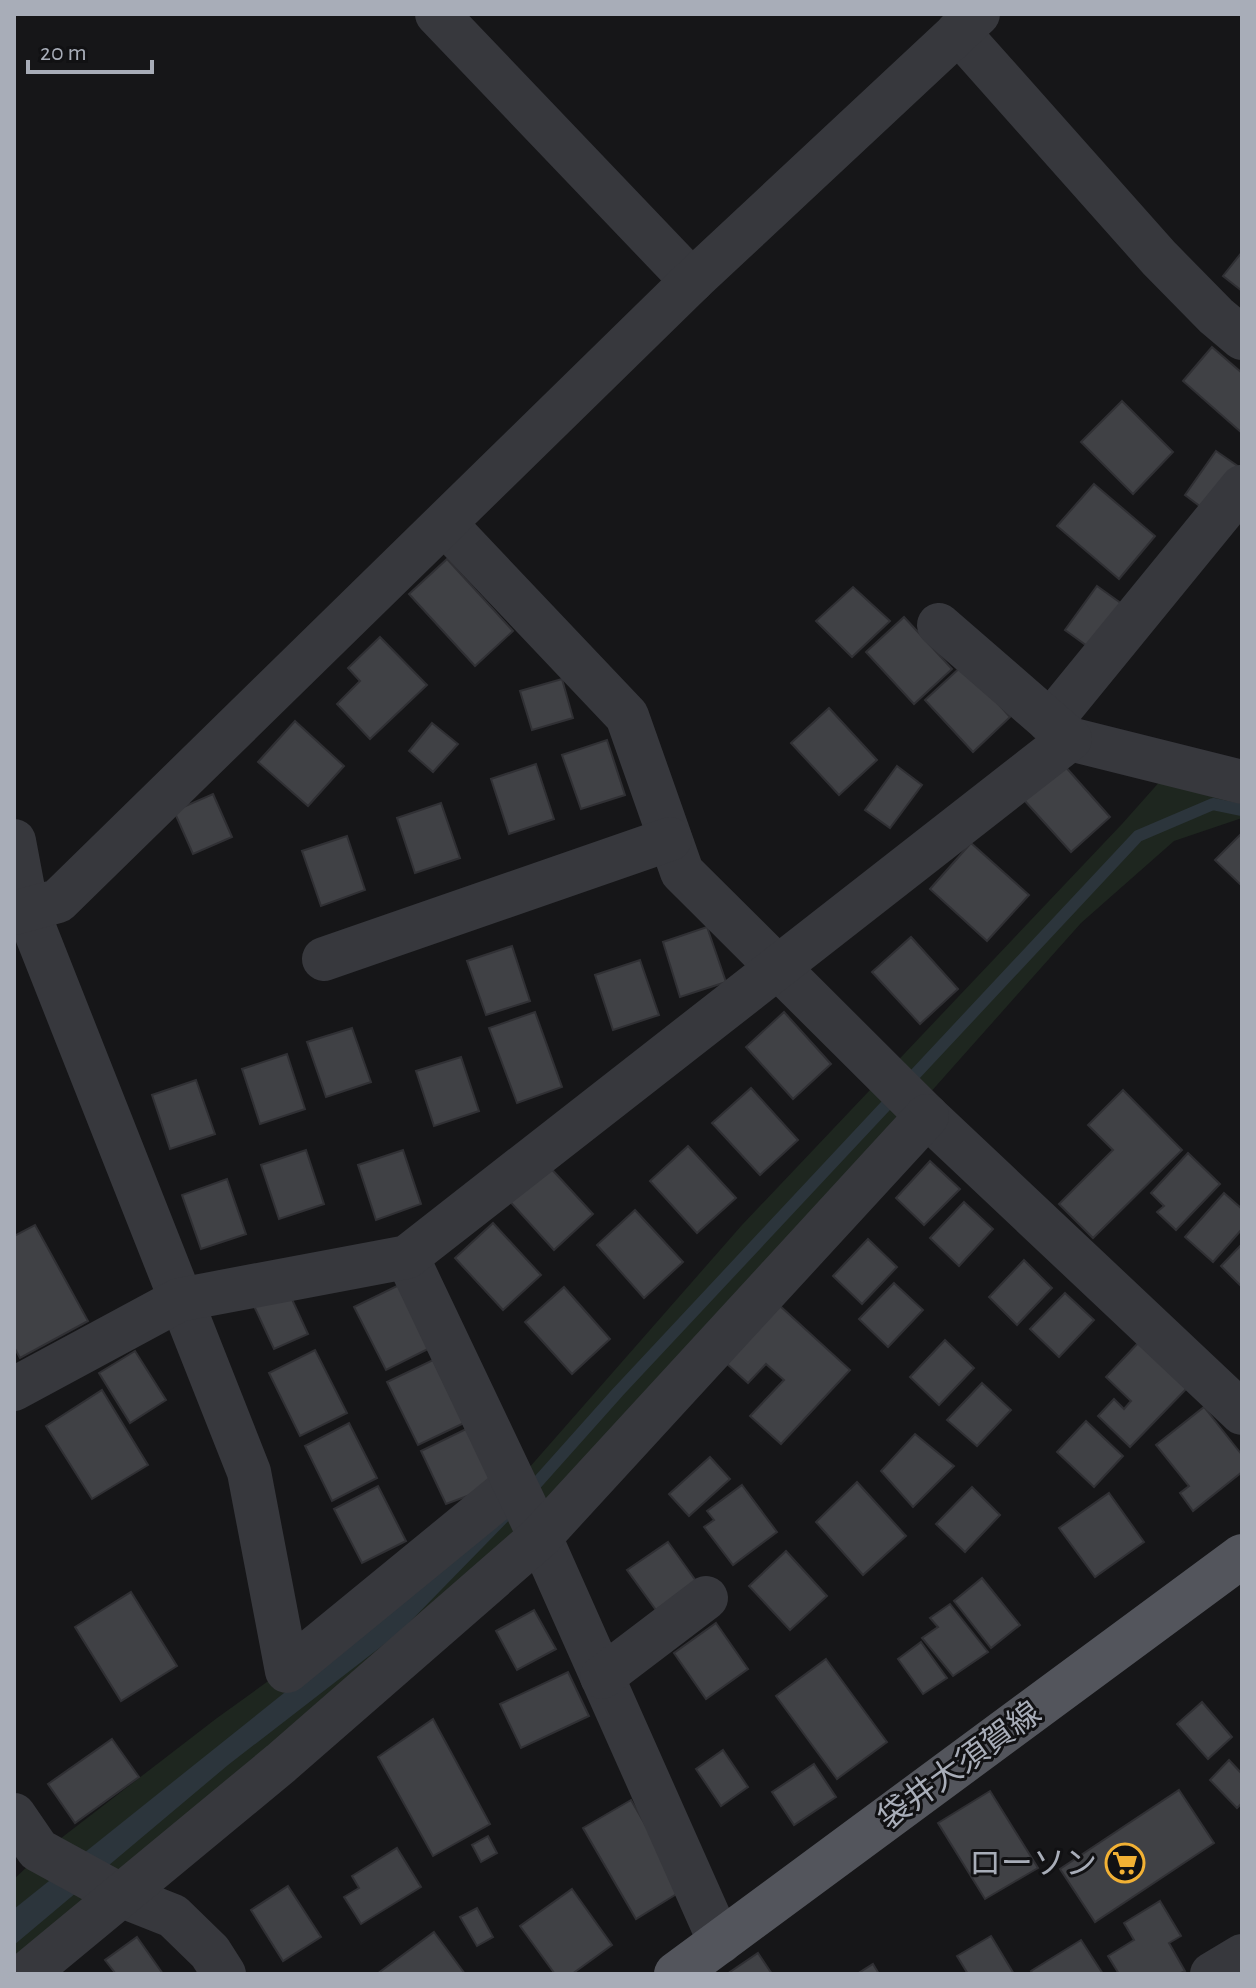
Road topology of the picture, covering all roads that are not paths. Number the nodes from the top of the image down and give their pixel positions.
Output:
1 (437, 14) edge
2 (968, 23) edge
3 (692, 281) junction
4 (1242, 338) edge
5 (1242, 487) edge
6 (445, 524) junction
7 (939, 625) dead end
8 (1060, 730) junction
9 (1242, 782) edge
10 (670, 839) junction
11 (14, 841) edge
12 (20, 912) edge
13 (324, 959) dead end
14 (778, 968) junction
15 (927, 1116) junction
16 (407, 1257) junction
17 (179, 1300) junction
18 (14, 1389) edge
19 (1242, 1413) edge
20 (514, 1485) junction
21 (540, 1537) junction
22 (1242, 1556) edge
23 (706, 1598) dead end
24 (602, 1677) junction
25 (26, 1832) edge
26 (120, 1895) junction
27 (720, 1942) junction
28 (1242, 1956) edge
29 (26, 1974) edge
30 (224, 1974) edge
31 (676, 1974) edge
32 (1212, 1974) edge

1 - 3 street
2 - 3 street
2 - 4 street
3 - 6 street
5 - 8 street
6 - 10 street
6 - 12 street
7 - 8 street
8 - 9 street
8 - 14 street
10 - 13 street
10 - 14 street
11 - 12 street
12 - 17 street
14 - 15 street
14 - 16 street
15 - 19 street
15 - 21 street
16 - 17 street
16 - 20 street
17 - 18 street
17 - 20 street
20 - 21 street
21 - 24 street
21 - 26 street
22 - 27 main road, 袋井大須賀線
23 - 24 street
24 - 27 street
25 - 26 street
26 - 29 street
26 - 30 street
27 - 31 main road, 袋井大須賀線
28 - 32 street

